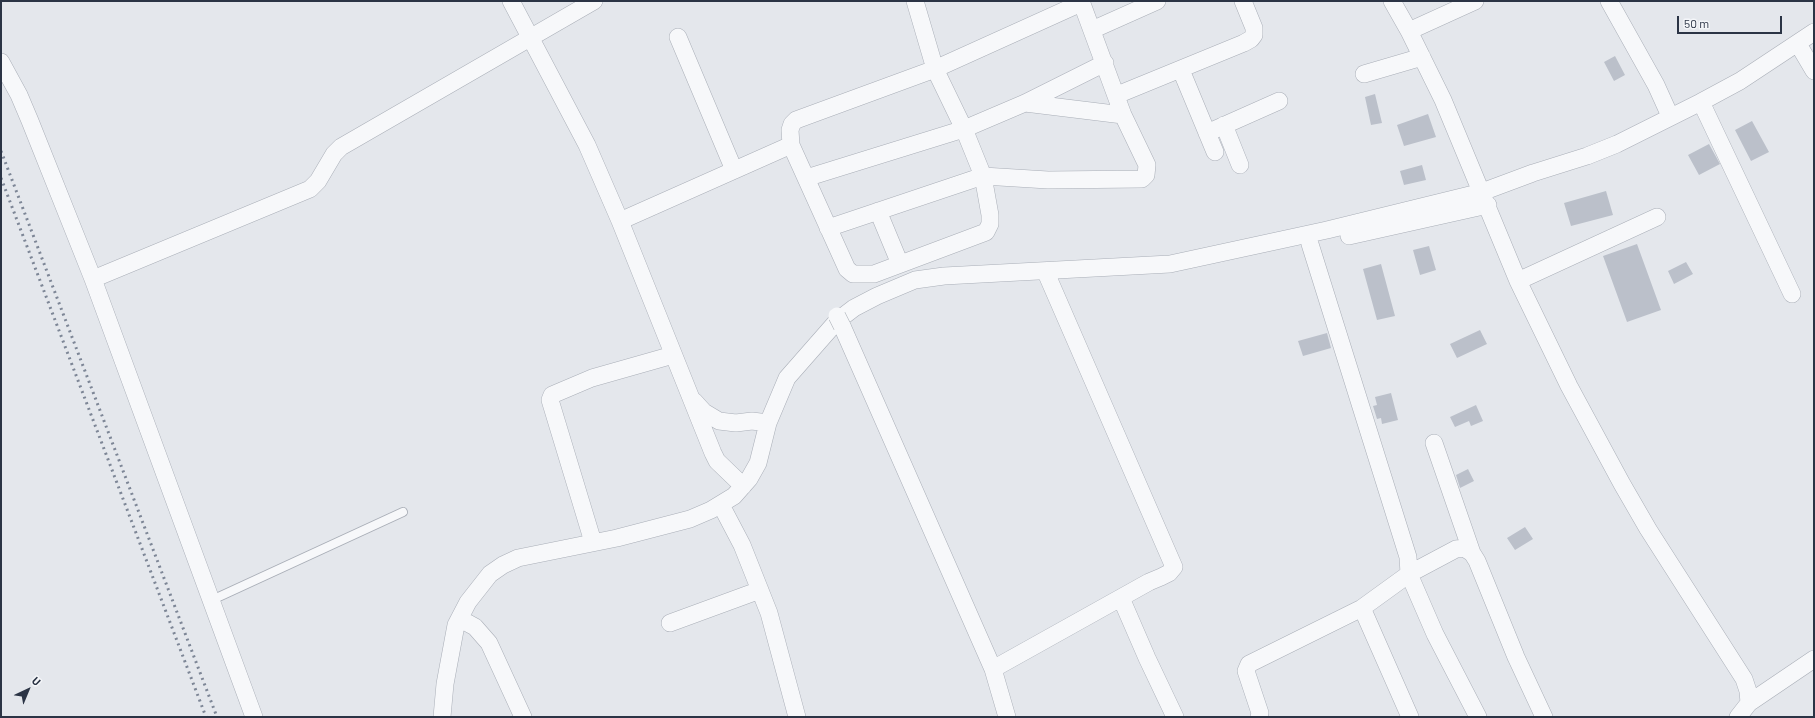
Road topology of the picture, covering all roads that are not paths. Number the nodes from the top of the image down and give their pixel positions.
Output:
1 (511, 1) edge
2 (594, 1) edge
3 (915, 1) edge
4 (1156, 1) edge
5 (1243, 1) edge
6 (1392, 1) edge
7 (1475, 1) edge
8 (1608, 1) edge
9 (1081, 2) edge
10 (1092, 30) junction
11 (1410, 31) junction
12 (1814, 32) edge
13 (678, 37) dead end
14 (530, 38) junction
15 (1798, 44) junction
16 (1422, 57) junction
17 (1, 62) edge
18 (1105, 63) junction
19 (935, 69) junction
20 (1181, 70) junction
21 (1814, 71) edge
22 (1364, 74) dead end
23 (1117, 95) junction
24 (1279, 101) dead end
25 (1702, 102) junction
26 (1025, 104) junction
27 (1123, 115) junction
28 (1670, 116) junction
29 (1224, 126) junction
30 (964, 129) junction
31 (1207, 133) junction
32 (791, 145) junction
33 (1215, 152) dead end
34 (1240, 165) dead end
35 (734, 170) junction
36 (983, 176) junction
37 (806, 178) junction
38 (1485, 199) junction
39 (878, 211) junction
40 (1657, 217) dead end
41 (620, 221) junction
42 (828, 228) junction
43 (1310, 244) junction
44 (900, 264) junction
45 (1047, 275) junction
46 (93, 279) junction
47 (1518, 281) junction
48 (1792, 294) dead end
49 (840, 323) junction
50 (673, 355) junction
51 (690, 396) junction
52 (768, 423) junction
53 (1434, 443) dead end
54 (742, 486) junction
55 (721, 505) junction
56 (403, 512) dead end
57 (593, 542) junction
58 (1472, 553) junction
59 (1409, 574) junction
60 (760, 590) junction
61 (1121, 598) junction
62 (212, 600) junction
63 (1362, 608) junction
64 (670, 623) dead end
65 (465, 624) junction
66 (1814, 659) edge
67 (993, 669) junction
68 (1749, 703) junction
69 (254, 717) edge
70 (442, 717) edge
71 (522, 717) edge
72 (797, 717) edge
73 (1007, 717) edge
74 (1175, 717) edge
75 (1260, 717) edge
76 (1410, 717) edge
77 (1478, 717) edge
78 (1544, 717) edge
79 (1738, 717) edge

1 - 14 street
2 - 14 street
3 - 19 street
4 - 10 street
5 - 20 street
6 - 11 street
7 - 11 street
8 - 28 street
9 - 10 street
9 - 19 street
10 - 18 street
11 - 16 street
12 - 15 street
13 - 35 street
14 - 41 street
14 - 46 street
15 - 21 street
15 - 25 street
16 - 22 street
16 - 38 street
17 - 46 street
18 - 23 street
18 - 26 street
19 - 30 street
19 - 32 street
20 - 23 street
20 - 31 street
23 - 27 street
24 - 29 street
25 - 28 street
25 - 48 street
26 - 27 street
26 - 30 street
27 - 36 street
28 - 38 street
29 - 31 street
29 - 34 street
30 - 36 street
30 - 37 street
31 - 33 street
32 - 35 street
32 - 37 street
35 - 41 street
36 - 39 street
36 - 44 street
37 - 42 street
38 - 43 street
38 - 47 street
38 - 49 street
39 - 42 street
39 - 44 street
40 - 47 street
41 - 50 street
42 - 44 street
43 - 45 street
43 - 59 street
45 - 49 street
45 - 61 street
46 - 62 street
47 - 68 street
49 - 52 street
49 - 67 street
50 - 51 street
50 - 57 street
51 - 52 street
51 - 54 street
52 - 54 street
53 - 58 street
54 - 55 street
55 - 57 street
55 - 60 street
56 - 62 lane
57 - 65 street
58 - 59 street
58 - 78 street
59 - 63 street
59 - 77 street
60 - 64 street
60 - 72 street
61 - 67 street
61 - 74 street
62 - 69 street
63 - 75 street
63 - 76 street
65 - 70 street
65 - 71 street
66 - 68 street
67 - 73 street
68 - 79 street

